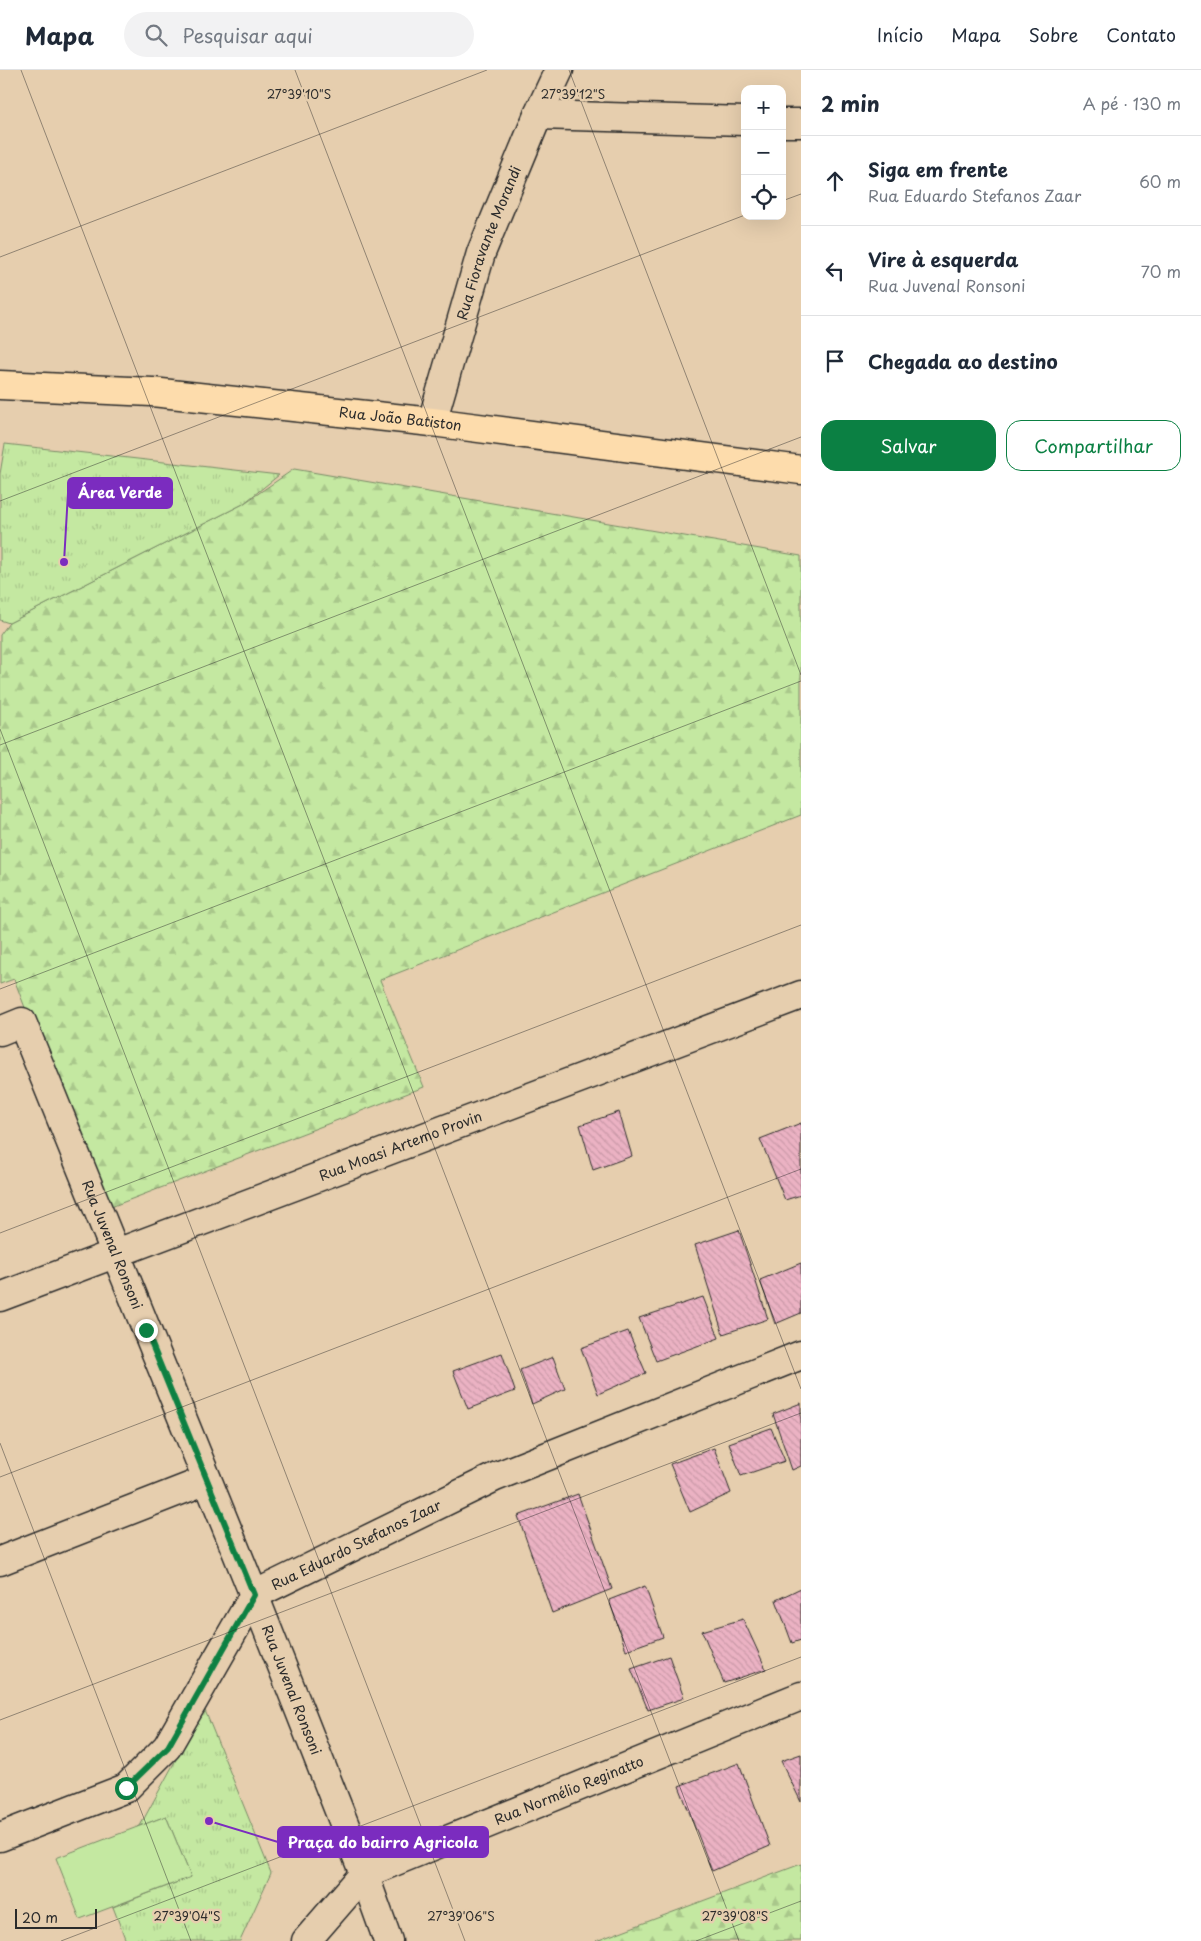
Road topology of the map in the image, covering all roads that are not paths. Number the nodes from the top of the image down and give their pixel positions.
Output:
1 (559, 70) edge
2 (538, 115) junction
3 (741, 121) edge
4 (786, 123) edge
5 (801, 123) edge
6 (0, 385) edge
7 (432, 422) junction
8 (801, 470) edge
9 (801, 994) edge
10 (11, 1026) edge
11 (115, 1253) junction
12 (0, 1297) edge
13 (801, 1355) edge
14 (207, 1480) junction
15 (0, 1562) edge
16 (254, 1595) junction
17 (801, 1696) edge
18 (0, 1837) edge
19 (364, 1874) junction
20 (306, 1941) edge
21 (388, 1941) edge

1 - 2 street, Rua Fioravante Morandi
2 - 3 street
2 - 7 street, Rua Fioravante Morandi
4 - 5 street
6 - 7 main road, Rua João Batiston
7 - 8 main road, Rua João Batiston
9 - 11 street, Rua Moasi Artemo Provin
10 - 11 street, Rua Juvenal Ronsoni
11 - 12 street, Rua Moasi Artemo Provin
11 - 14 street, Rua Juvenal Ronsoni
13 - 16 street, Rua Eduardo Stefanos Zaar
14 - 15 street
14 - 16 street, Rua Juvenal Ronsoni
16 - 18 street
16 - 19 street, Rua Juvenal Ronsoni
17 - 19 street, Rua Normélio Reginatto
19 - 20 street, Rua Normélio Reginatto
19 - 21 street, Rua Juvenal Ronsoni

